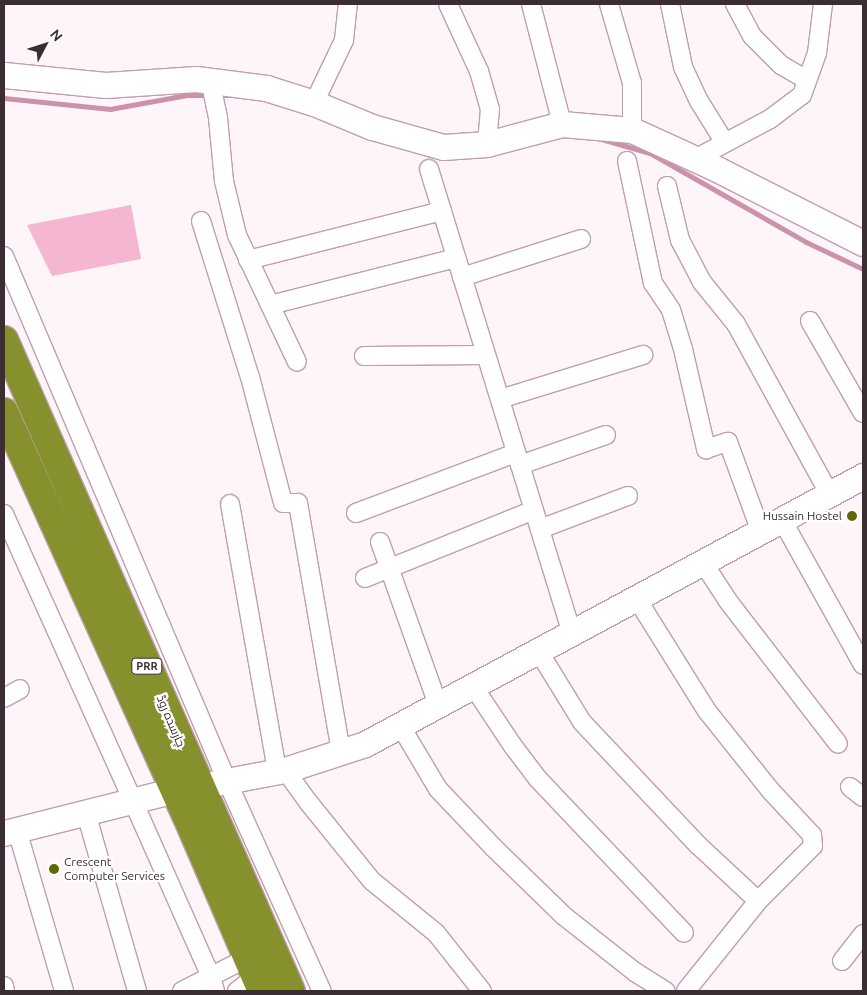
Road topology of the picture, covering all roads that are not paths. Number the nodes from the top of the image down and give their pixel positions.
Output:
1 (348, 4) edge
2 (448, 4) edge
3 (531, 4) edge
4 (609, 4) edge
5 (670, 4) edge
6 (735, 4) edge
7 (823, 4) edge
8 (4, 75) edge
9 (807, 80) junction
10 (210, 82) junction
11 (314, 103) junction
12 (562, 124) junction
13 (632, 130) junction
14 (725, 143) junction
15 (488, 144) junction
16 (695, 159) junction
17 (627, 161) dead end
18 (429, 169) dead end
19 (667, 186) dead end
20 (442, 211) junction
21 (201, 221) dead end
22 (581, 239) dead end
23 (863, 243) edge
24 (4, 256) edge
25 (456, 258) junction
26 (248, 260) junction
27 (462, 278) junction
28 (270, 305) junction
29 (810, 321) dead end
30 (4, 340) edge
31 (642, 355) dead end
32 (364, 356) dead end
33 (486, 356) junction
34 (297, 362) dead end
35 (500, 399) junction
36 (4, 412) edge
37 (863, 413) edge
38 (606, 435) dead end
39 (518, 459) junction
40 (863, 476) edge
41 (830, 495) junction
42 (628, 496) dead end
43 (230, 504) dead end
44 (534, 510) junction
45 (356, 513) dead end
46 (4, 514) edge
47 (772, 526) junction
48 (540, 529) junction
49 (380, 542) dead end
50 (704, 564) junction
51 (390, 569) junction
52 (365, 578) dead end
53 (636, 599) junction
54 (572, 634) junction
55 (539, 652) junction
56 (863, 665) edge
57 (473, 686) junction
58 (20, 689) dead end
59 (4, 698) edge
60 (438, 705) junction
61 (400, 725) junction
62 (838, 744) dead end
63 (341, 752) junction
64 (281, 770) junction
65 (227, 781) junction
66 (187, 788) junction
67 (133, 801) junction
68 (86, 813) junction
69 (10, 832) edge
70 (758, 901) junction
71 (684, 933) dead end
72 (863, 934) edge
73 (842, 961) dead end
74 (250, 979) edge
75 (213, 984) edge
76 (4, 986) edge
77 (5, 991) edge
78 (64, 991) edge
79 (137, 991) edge
80 (182, 991) edge
81 (291, 991) edge
82 (322, 991) edge
83 (482, 991) edge
84 (665, 991) edge
85 (686, 991) edge

1 - 11 street
2 - 15 street
3 - 12 street
4 - 13 street
5 - 14 street
6 - 9 street
7 - 9 street
8 - 10 street
9 - 14 street
10 - 11 street
10 - 26 street
11 - 15 street
12 - 13 street
12 - 15 street
13 - 16 street
14 - 16 street
16 - 23 street
17 - 47 street
18 - 20 street
19 - 41 street
20 - 25 street
20 - 26 street
21 - 63 street
22 - 27 street
24 - 65 street
25 - 27 street
25 - 28 street
26 - 28 street
27 - 33 street
28 - 34 street
29 - 37 street
30 - 66 highway, چارسدہ روڈ / PRR
31 - 35 street
32 - 33 street
33 - 35 street
35 - 39 street
36 - 66 highway, چارسدہ روڈ / PRR
38 - 39 street
39 - 44 street
39 - 45 street
40 - 41 street
41 - 47 street
42 - 48 street
43 - 64 street
44 - 48 street
44 - 51 street
46 - 67 street
47 - 50 street
47 - 56 street
48 - 54 street
49 - 51 street
50 - 53 street
50 - 62 street
51 - 52 street
51 - 60 street
53 - 54 street
53 - 70 street
54 - 55 street
55 - 57 street
55 - 70 street
57 - 60 street
57 - 71 street
58 - 59 street
60 - 61 street
61 - 63 street
61 - 84 street
63 - 64 street
64 - 65 street
64 - 83 street
65 - 66 street
65 - 82 street
66 - 67 street
66 - 74 highway, چارسدہ روڈ / PRR
66 - 81 highway, چارسدہ روڈ / PRR
67 - 68 street
67 - 75 street
68 - 69 street
68 - 79 street
69 - 78 street
70 - 85 street
72 - 73 street
74 - 75 street
75 - 80 street
76 - 77 street

